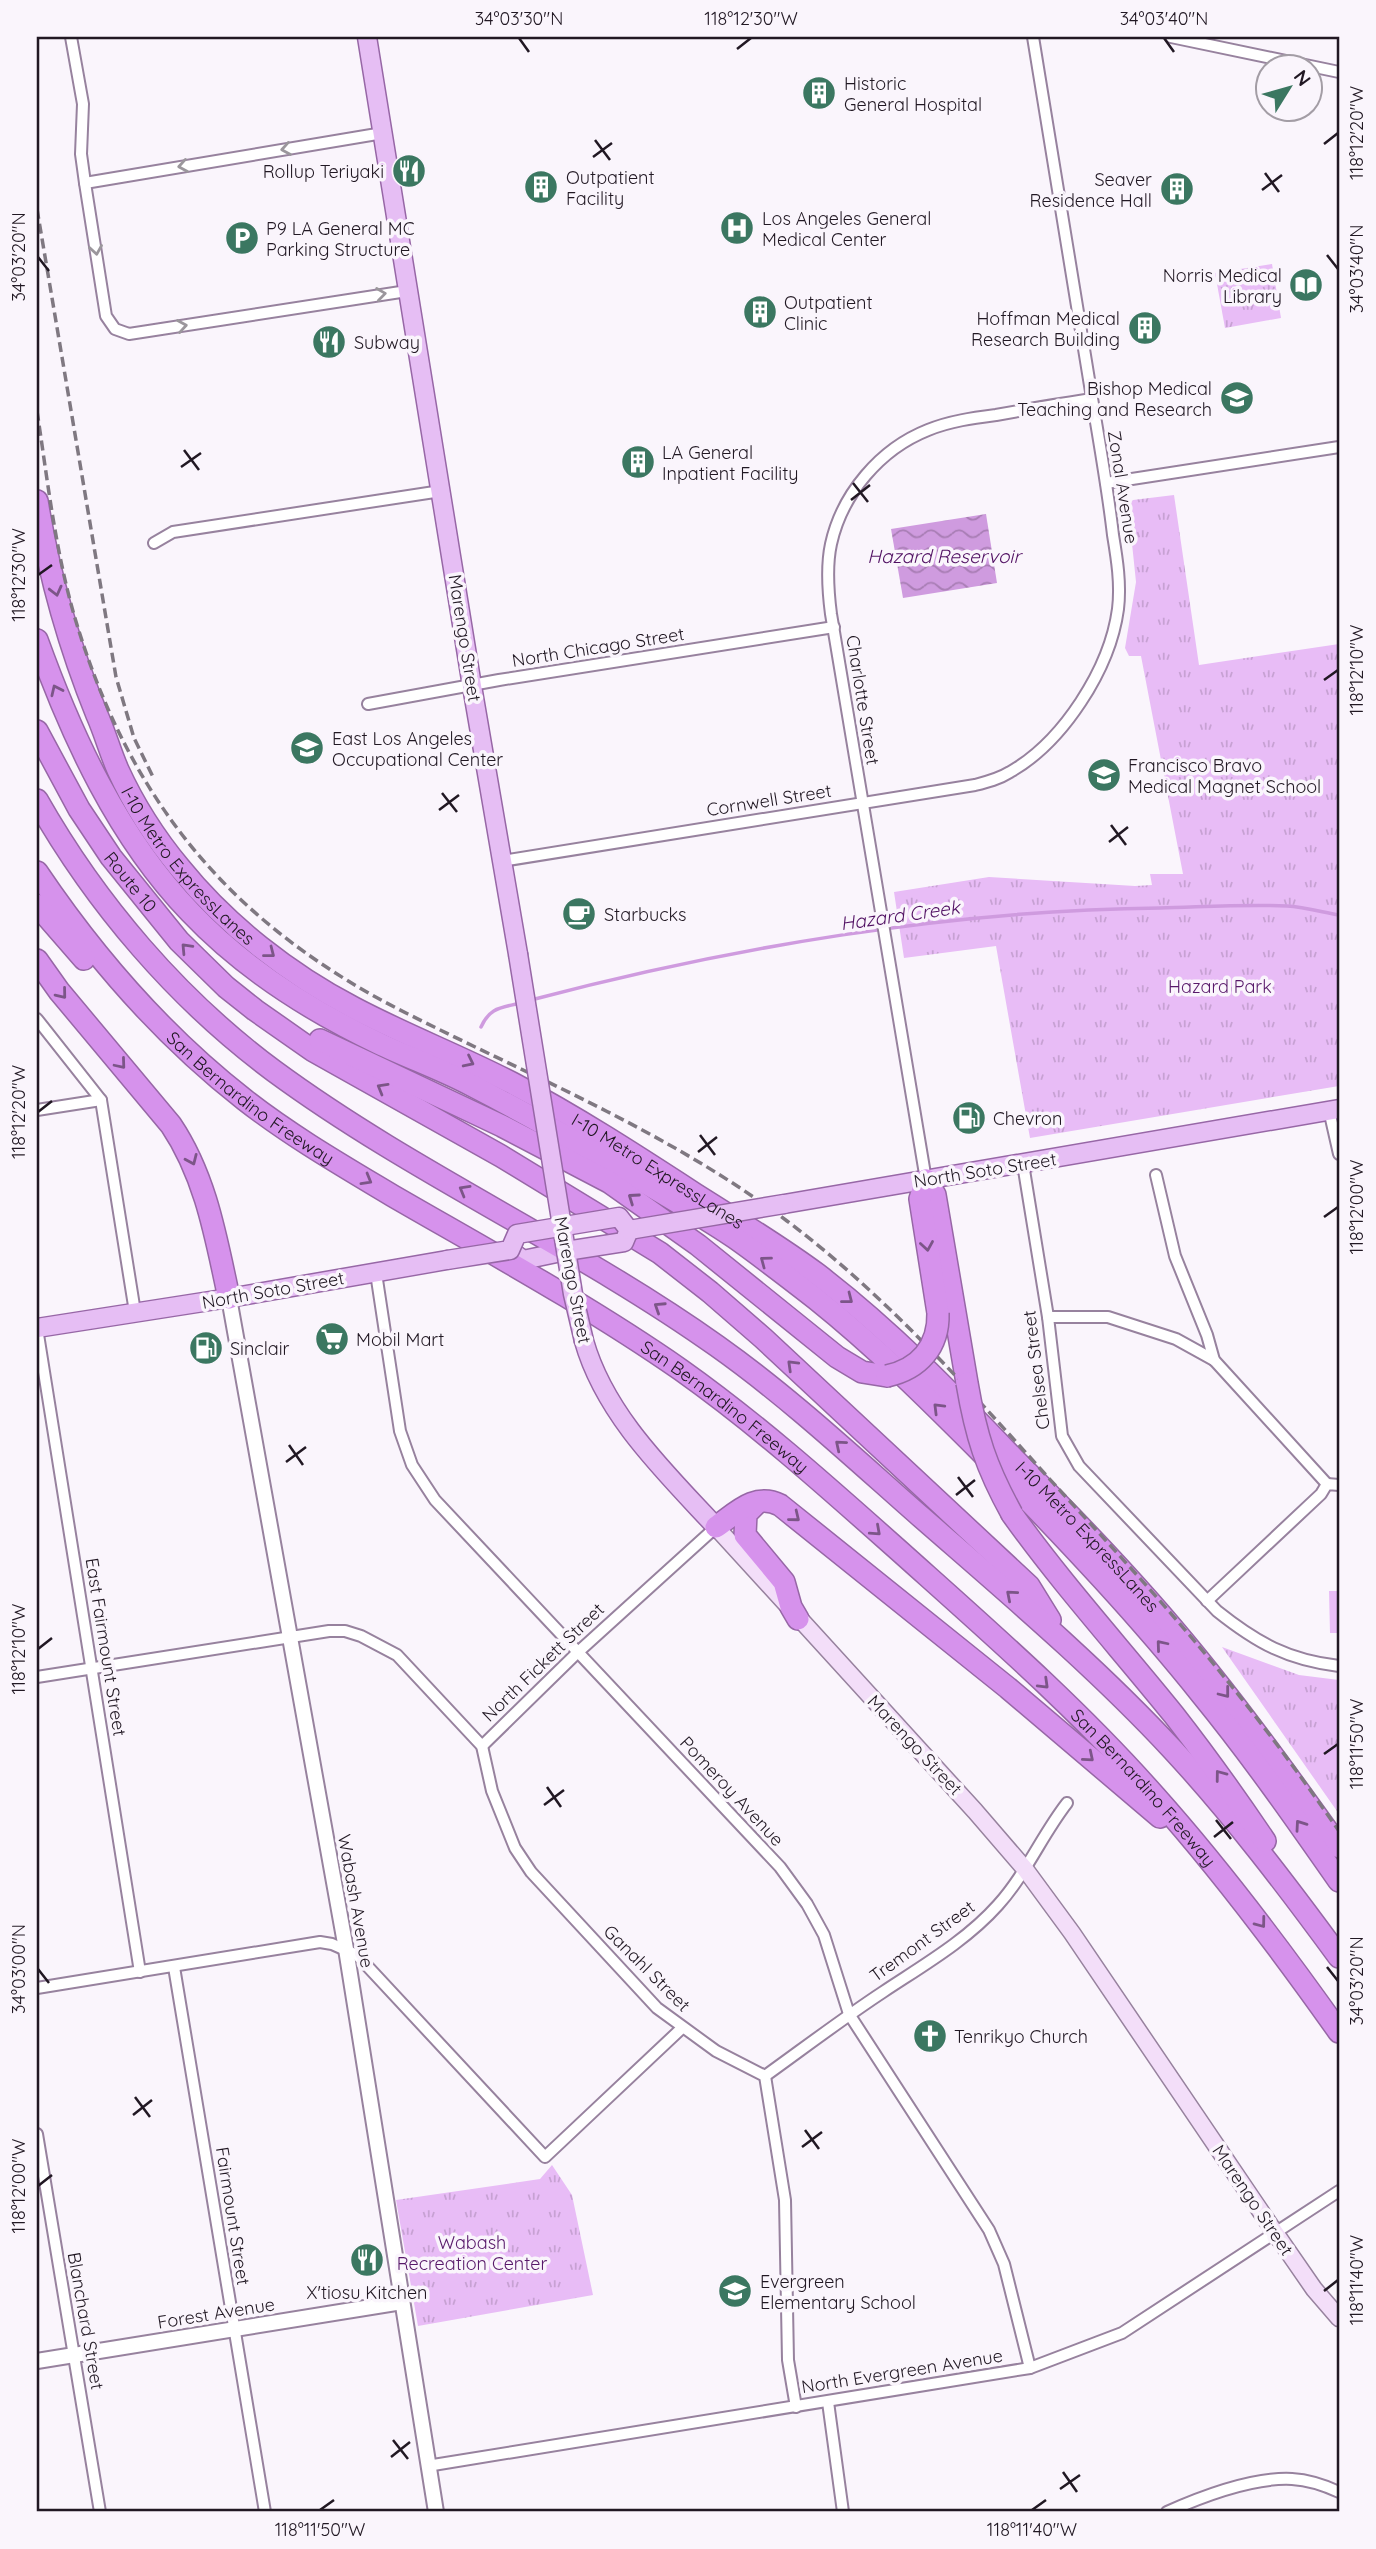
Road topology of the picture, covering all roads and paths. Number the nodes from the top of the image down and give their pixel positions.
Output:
1 (71, 37) edge
2 (367, 37) edge
3 (1033, 37) edge
4 (1171, 37) edge
5 (1339, 72) edge
6 (383, 133) junction
7 (85, 183) junction
8 (407, 291) junction
9 (1092, 399) junction
10 (1339, 447) edge
11 (1105, 482) junction
12 (441, 491) junction
13 (37, 501) edge
14 (154, 543) dead end
15 (834, 627) junction
16 (37, 640) edge
17 (472, 686) junction
18 (368, 704) dead end
19 (37, 731) edge
20 (1035, 755) joint
21 (37, 800) edge
22 (862, 803) junction
23 (502, 861) junction
24 (37, 872) edge
25 (37, 905) edge
26 (37, 960) edge
27 (255, 1010) junction
28 (37, 1020) edge
29 (211, 1072) junction
30 (101, 1100) junction
31 (1334, 1109) edge
32 (37, 1110) edge
33 (1339, 1154) edge
34 (1023, 1164) junction
35 (1156, 1175) dead end
36 (926, 1180) junction
37 (562, 1227) junction
38 (629, 1230) junction
39 (510, 1250) junction
40 (566, 1251) junction
41 (376, 1273) junction
42 (229, 1298) junction
43 (135, 1312) junction
44 (948, 1317) junction
45 (1048, 1317) junction
46 (37, 1328) edge
47 (1214, 1360) junction
48 (1327, 1484) junction
49 (1339, 1485) edge
50 (766, 1500) junction
51 (716, 1527) junction
52 (1207, 1601) junction
53 (798, 1619) junction
54 (291, 1637) junction
55 (1063, 1639) junction
56 (577, 1653) junction
57 (1339, 1666) edge
58 (91, 1668) junction
59 (37, 1677) edge
60 (482, 1746) junction
61 (1067, 1803) dead end
62 (1339, 1847) edge
63 (1025, 1869) junction
64 (1219, 1870) junction
65 (1339, 1881) edge
66 (346, 1949) junction
67 (1339, 1956) edge
68 (174, 1967) junction
69 (140, 1972) junction
70 (37, 1988) edge
71 (849, 2014) junction
72 (682, 2028) junction
73 (1339, 2032) edge
74 (765, 2076) junction
75 (37, 2134) edge
76 (1339, 2191) edge
77 (1276, 2234) junction
78 (401, 2302) junction
79 (1339, 2318) edge
80 (234, 2329) junction
81 (74, 2355) junction
82 (37, 2361) edge
83 (1030, 2368) junction
84 (828, 2402) junction
85 (796, 2407) junction
86 (427, 2466) junction
87 (1339, 2492) edge
88 (100, 2512) edge
89 (265, 2512) edge
90 (436, 2512) edge
91 (843, 2512) edge
92 (1167, 2512) edge

1 - 7 street
2 - 6 main road, Marengo Street
3 - 9 street, Zonal Avenue
4 - 5 street
6 -> 7 street
6 - 8 main road, Marengo Street
7 -> 8 street
8 - 12 main road, Marengo Street
9 - 11 street, Zonal Avenue
9 - 15 street, Charlotte Street
10 - 11 street
11 - 20 street, Zonal Avenue
12 - 14 street
12 - 17 main road, Marengo Street
13 -> 62 highway, I-10 Metro ExpressLanes
15 - 17 street, North Chicago Street
15 - 22 street, Charlotte Street
65 -> 16 highway, I-10 Metro ExpressLanes
17 - 18 street, North Chicago Street
17 - 23 main road, Marengo Street
27 -> 19 highway, Route 10
20 - 22 street, Cornwell Street
55 -> 21 highway, San Bernardino Freeway
22 - 23 street, Cornwell Street
22 - 36 street, Charlotte Street
23 - 37 main road, Marengo Street, bridge
24 - 29 highway, San Bernardino Freeway
25 - 29 highway
26 -> 42 highway
44 -> 27 highway, bridge
55 -> 27 highway
28 - 30 street
29 -> 64 highway, San Bernardino Freeway
30 - 32 street
30 - 43 street
31 - 33 street
31 - 34 main road, North Soto Street
34 - 36 main road, North Soto Street
34 - 45 street, Chelsea Street
35 - 47 street
36 - 38 main road, North Soto Street, bridge
36 - 44 highway
37 - 38 main road, North Soto Street, bridge
37 - 39 main road, North Soto Street, bridge
37 - 40 main road, Marengo Street, bridge
38 - 40 main road, North Soto Street, bridge
39 - 40 main road, North Soto Street
39 - 41 main road, North Soto Street, bridge
40 - 51 main road, Marengo Street, bridge
41 - 42 main road, North Soto Street
41 - 56 street, Pomeroy Avenue
42 - 43 main road, North Soto Street
42 - 54 street, Wabash Avenue
43 - 46 main road, North Soto Street
67 -> 44 highway, bridge
45 - 47 street
45 - 52 street, Chelsea Street
46 - 58 street, East Fairmount Street
47 - 48 street
48 - 49 street
48 - 52 street
50 - 51 highway
50 - 53 highway
50 -> 64 highway
51 - 53 main road, Marengo Street
51 - 56 street, North Fickett Street
52 - 57 street, Chelsea Street
53 - 63 main road, Marengo Street
54 - 58 street, North Fickett Street
54 - 60 street, North Fickett Street
54 - 66 street, Wabash Avenue
55 - 67 highway, San Bernardino Freeway
56 - 60 street, North Fickett Street
56 - 71 street, Pomeroy Avenue
58 - 59 street, North Fickett Street
58 - 69 street, East Fairmount Street
60 - 72 street, Ganahl Street
61 - 63 street, Tremont Street
63 - 71 street, Tremont Street
63 - 77 main road, Marengo Street
64 -> 73 highway, San Bernardino Freeway
66 - 68 street
66 - 72 street
66 - 78 street, Wabash Avenue
68 - 69 street
68 - 80 street, Fairmount Street
69 - 70 street
71 - 74 street, Tremont Street
71 - 83 street, Pomeroy Avenue
72 - 74 street, Ganahl Street
74 - 85 street
75 - 81 street, Blanchard Street
76 - 77 street, North Evergreen Avenue
77 - 79 main road, Marengo Street
77 - 83 street, North Evergreen Avenue
78 - 80 street, Forest Avenue
78 - 86 street, Wabash Avenue
80 - 81 street, Forest Avenue
80 - 89 street, Fairmount Street
81 - 82 street, Forest Avenue
81 - 88 street, Blanchard Street
83 - 84 street, North Evergreen Avenue
84 - 85 street, North Evergreen Avenue
84 - 91 street
85 - 86 street, North Evergreen Avenue
86 - 90 street, Wabash Avenue
87 - 92 street

